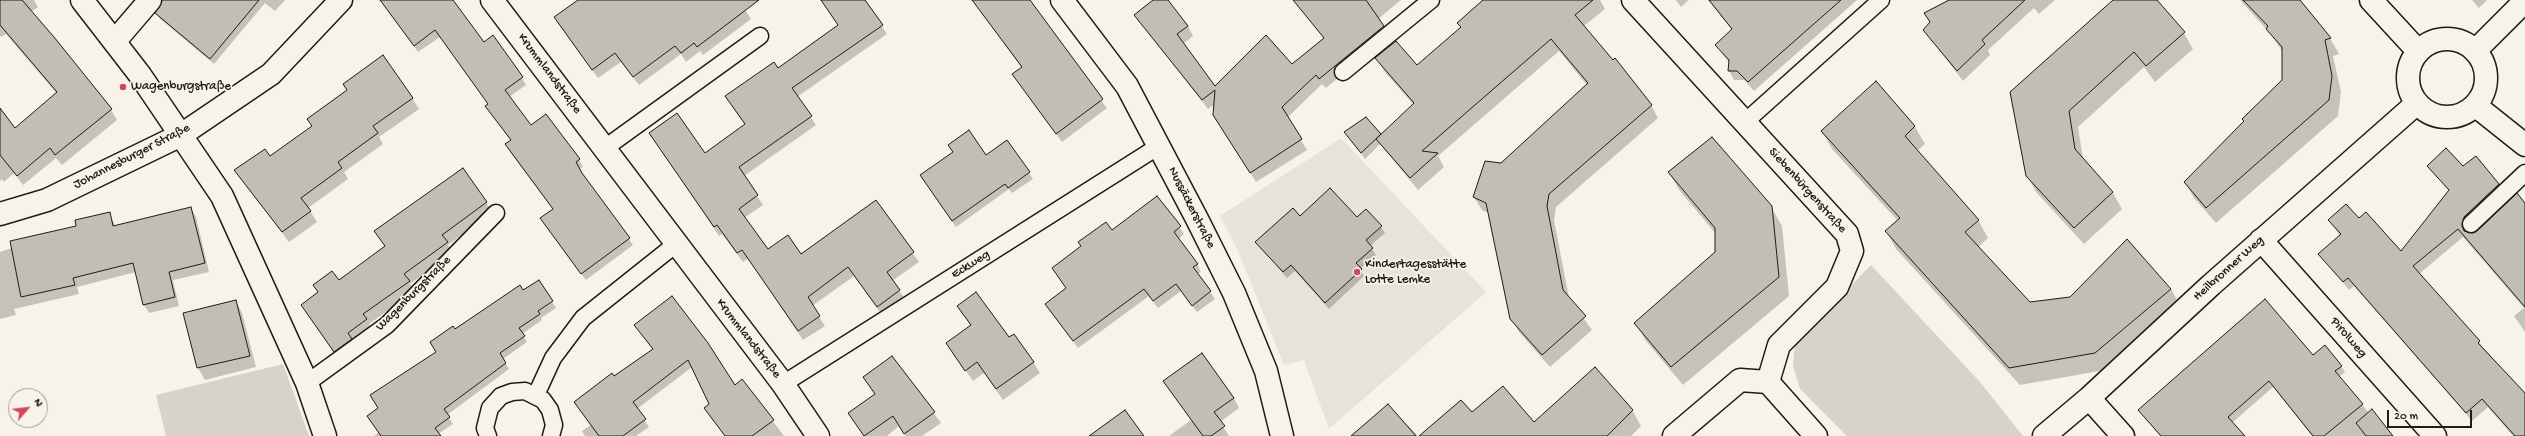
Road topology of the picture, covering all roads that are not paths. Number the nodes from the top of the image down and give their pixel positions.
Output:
1 (82, 0) edge
2 (150, 0) edge
3 (341, 0) edge
4 (492, 0) edge
5 (1430, 0) edge
6 (1633, 0) edge
7 (1881, 0) edge
8 (2371, 0) edge
9 (2525, 0) edge
10 (1068, 2) edge
11 (760, 36) dead end
12 (115, 41) junction
13 (2476, 50) junction
14 (2418, 51) junction
15 (1343, 72) dead end
16 (2416, 104) junction
17 (2476, 106) junction
18 (1745, 122) junction
19 (181, 135) junction
20 (2525, 145) edge
21 (1159, 146) junction
22 (605, 148) junction
23 (2525, 173) edge
24 (496, 213) dead end
25 (0, 214) edge
26 (2471, 224) dead end
27 (2261, 240) junction
28 (676, 244) junction
29 (307, 382) junction
30 (1768, 382) junction
31 (783, 384) junction
32 (536, 395) junction
33 (2089, 398) junction
34 (325, 436) edge
35 (488, 436) edge
36 (551, 436) edge
37 (818, 436) edge
38 (1282, 436) edge
39 (1674, 436) edge
40 (1816, 436) edge
41 (2044, 436) edge
42 (2122, 436) edge
43 (2435, 436) edge

1 - 12 street
2 - 12 street
3 - 19 street, Johannesburger Straße
4 - 22 street, Krummlandstraße
5 - 15 lane
6 - 18 street, Siebenbürgenstraße
7 - 18 lane
8 - 14 street
9 - 13 street
10 - 21 street, Nussäckerstraße
11 - 22 lane
12 - 19 street
13 - 14 street
13 - 17 street
14 - 16 street
16 - 17 street
16 - 27 street, Heilbronner Weg
17 - 20 street
18 - 30 street, Siebenbürgenstraße
19 - 25 street, Johannesburger Straße
19 - 29 street
21 - 31 lane, Eckweg
21 - 38 street, Nussäckerstraße
22 - 28 street, Krummlandstraße
23 - 26 lane
24 - 29 lane, Wagenburgstraße
27 - 33 street, Heilbronner Weg
27 - 43 street, Pirolweg
28 - 31 street, Krummlandstraße
28 - 32 lane
29 - 34 street
30 - 39 street
30 - 40 street
31 - 37 street, Krummlandstraße
32 - 35 lane
32 - 36 lane
33 - 41 street, Heilbronner Weg
33 - 42 street

